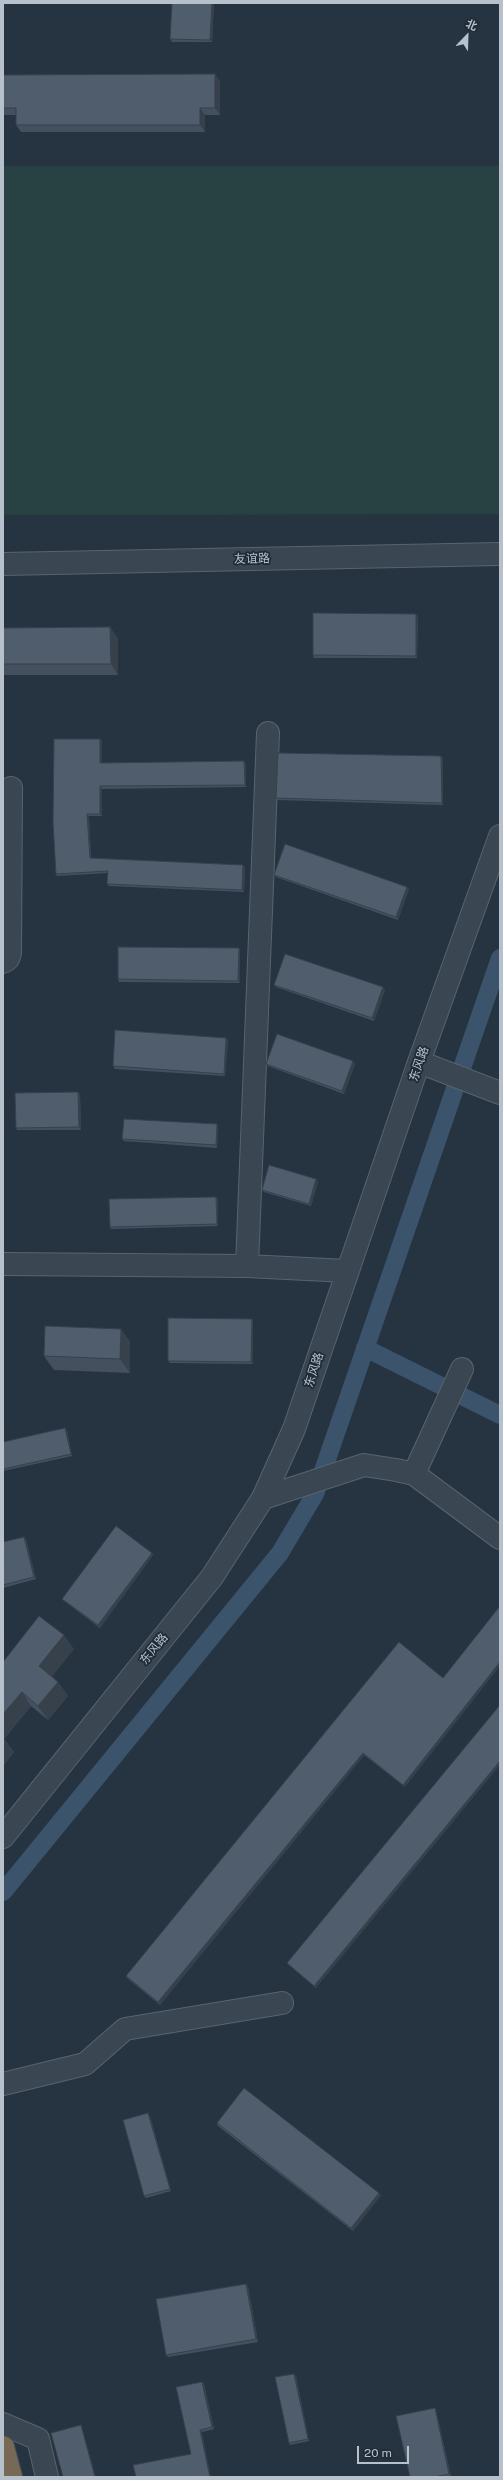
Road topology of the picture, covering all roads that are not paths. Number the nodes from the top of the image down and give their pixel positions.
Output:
1 (500, 554) edge
2 (3, 564) edge
3 (268, 733) dead end
4 (11, 788) dead end
5 (500, 836) edge
6 (3, 962) edge
7 (419, 1062) junction
8 (497, 1092) edge
9 (3, 1264) edge
10 (247, 1266) junction
11 (347, 1272) junction
12 (462, 1369) dead end
13 (414, 1474) junction
14 (263, 1498) junction
15 (500, 1538) edge
16 (3, 1837) edge
17 (282, 2002) dead end
18 (3, 2084) edge
19 (3, 2424) edge
20 (3, 2447) edge
21 (11, 2477) edge
22 (47, 2477) edge

1 - 2 street, 友谊路
3 - 10 street
4 - 6 street
5 - 7 street, 东风路
7 - 8 street
7 - 11 street, 东风路
9 - 10 street
10 - 11 street
11 - 14 street, 东风路
12 - 13 street
13 - 14 street
13 - 15 street
14 - 16 street, 东风路
17 - 18 street
19 - 22 street
20 - 21 highway

